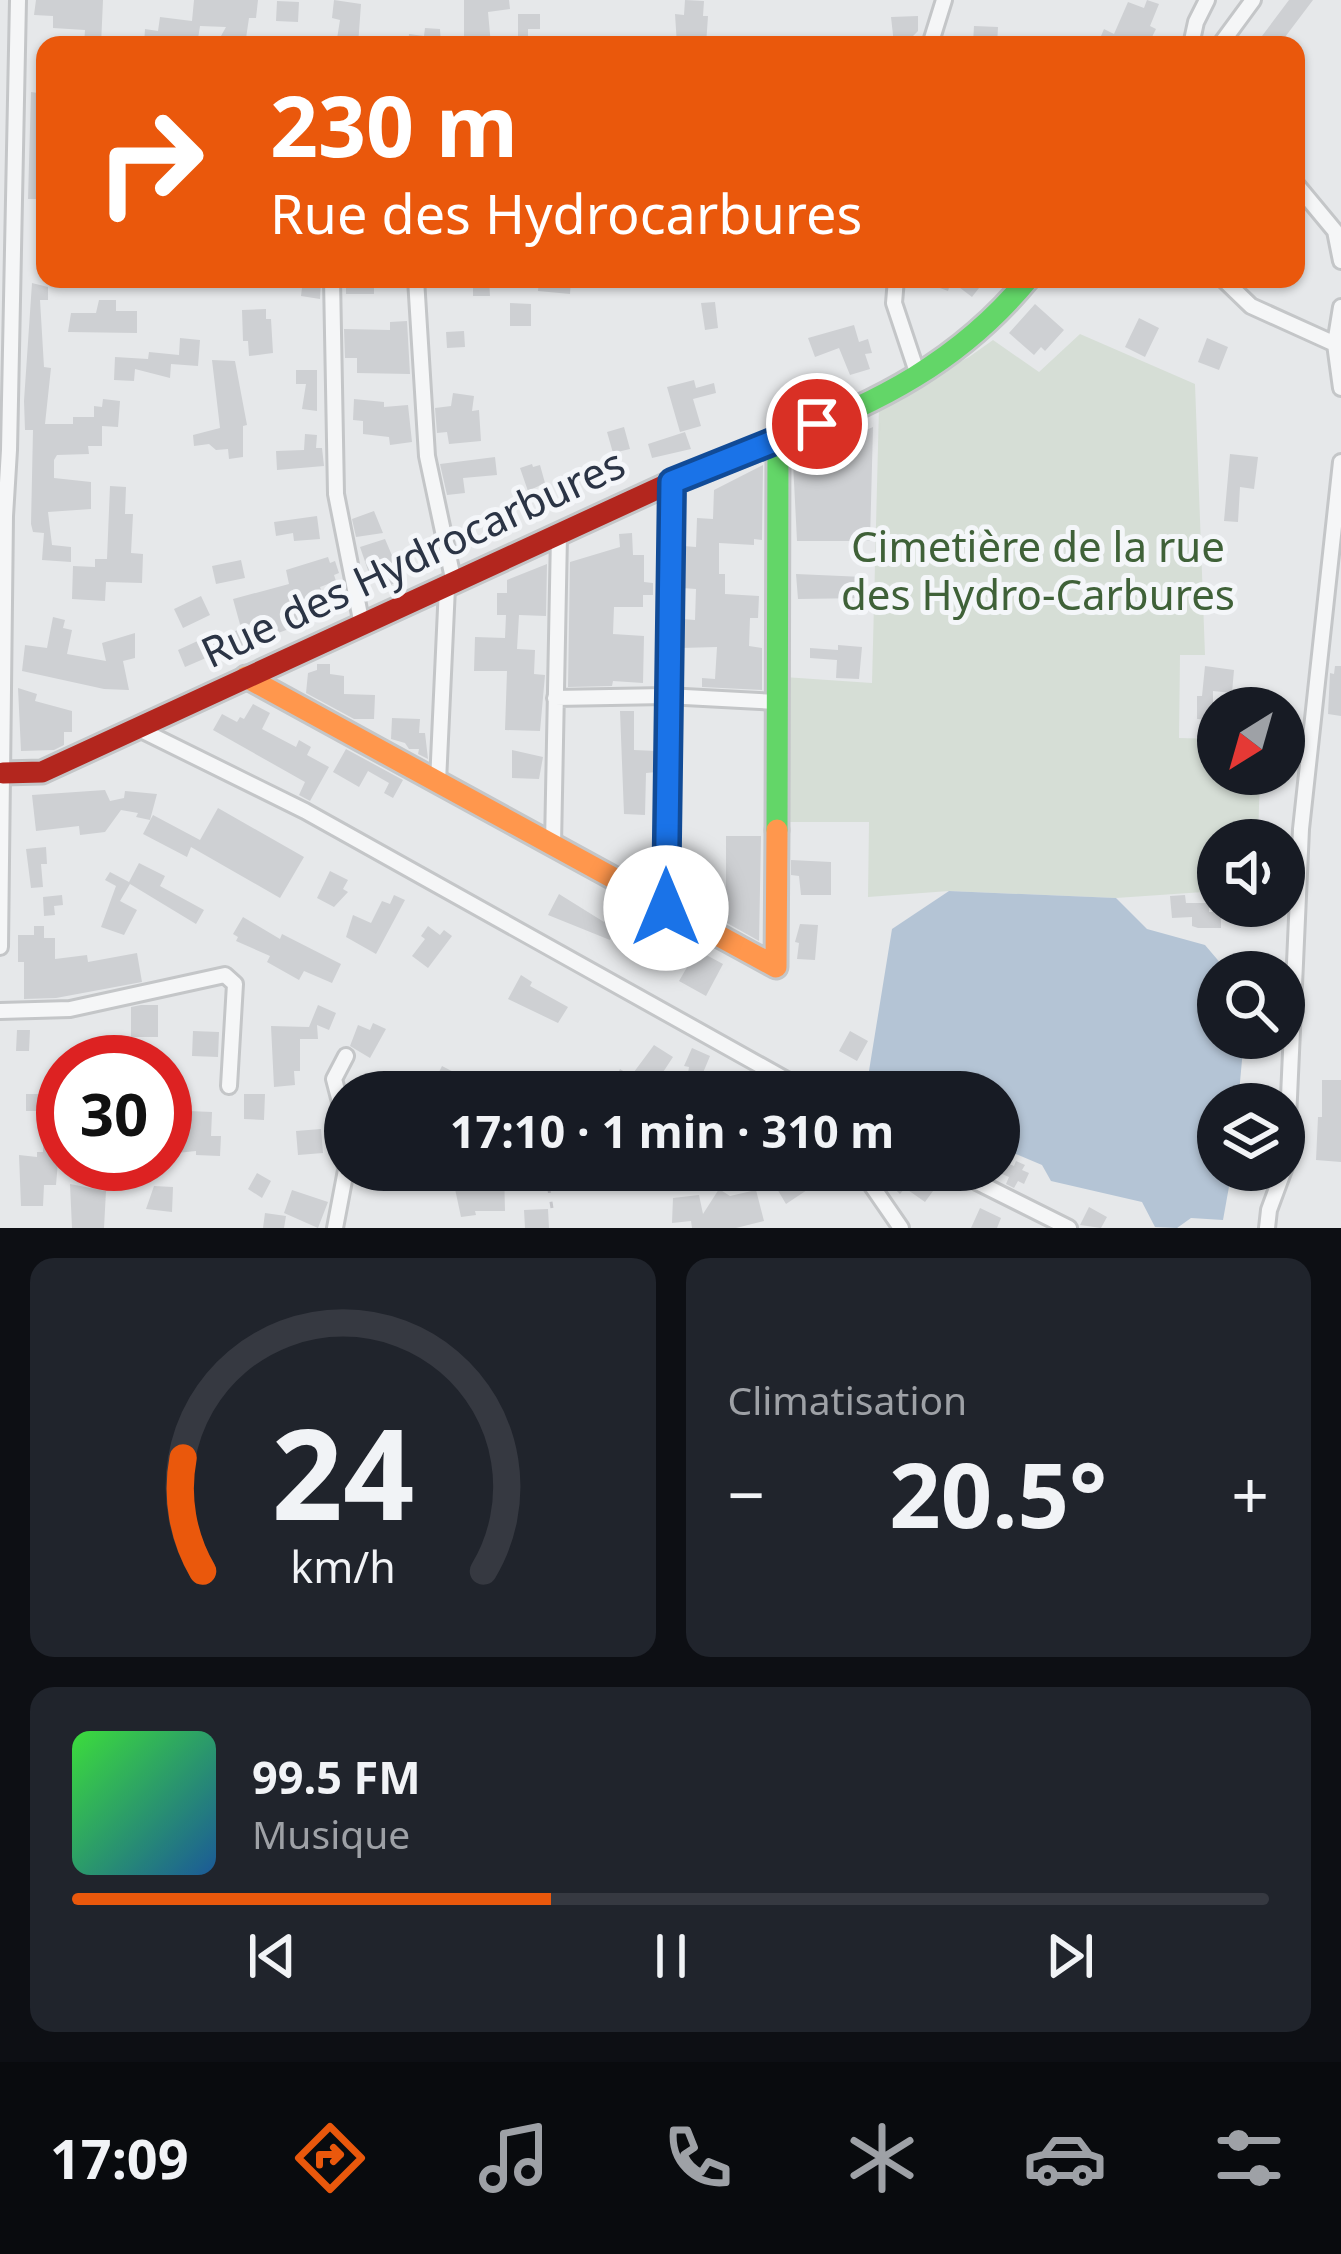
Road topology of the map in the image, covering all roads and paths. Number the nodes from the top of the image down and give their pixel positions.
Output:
1 (17, 0) edge
2 (944, 0) edge
3 (1207, 0) edge
4 (1253, 0) edge
5 (933, 36) edge
6 (1193, 36) edge
7 (1227, 36) edge
8 (1305, 195) edge
9 (1341, 261) edge
10 (332, 288) edge
11 (417, 288) edge
12 (895, 288) edge
13 (1020, 288) edge
14 (1232, 288) edge
15 (1341, 307) edge
16 (1335, 344) junction
17 (918, 375) junction
18 (1341, 388) edge
19 (5, 443) edge
20 (778, 443) junction
21 (1341, 462) edge
22 (672, 482) junction
23 (559, 535) junction
24 (450, 585) junction
25 (362, 625) junction
26 (246, 677) junction
27 (666, 696) junction
28 (555, 698) junction
29 (777, 701) junction
30 (135, 727) junction
31 (3, 773) edge
32 (438, 782) junction
33 (553, 844) junction
34 (666, 908) junction
35 (0, 947) edge
36 (0, 1011) edge
37 (346, 1057) dead end
38 (338, 1071) edge
39 (767, 1071) edge
40 (230, 1086) dead end
41 (341, 1191) edge
42 (549, 1191) edge
43 (875, 1191) edge
44 (995, 1191) edge
45 (552, 1208) dead end
46 (335, 1228) edge
47 (901, 1228) edge
48 (1069, 1228) edge
49 (1268, 1228) edge

1 - 19 street
2 - 5 street
3 - 6 street
4 - 7 street
8 - 9 street
10 - 25 street
11 - 24 street
12 - 17 street
13 - 17 street, Rue des Hydrocarbures
14 - 16 street
15 - 16 street
16 - 18 street
17 - 20 street, Rue des Hydrocarbures
19 - 31 street
20 - 22 street, Rue des Hydrocarbures
20 - 29 street
21 - 49 street
22 - 23 street, Rue des Hydrocarbures
22 - 27 street
23 - 24 street, Rue des Hydrocarbures
23 - 28 street
24 - 25 street, Rue des Hydrocarbures
24 - 32 street
25 - 26 street, Rue des Hydrocarbures
26 - 30 street, Rue des Hydrocarbures
26 - 32 street
27 - 28 street
27 - 29 street
27 - 34 street
28 - 33 street
29 - 34 street
30 - 31 street, Rue des Hydrocarbures
30 - 39 street
31 - 35 street
32 - 33 street
33 - 34 street
36 - 40 street
37 - 38 street
41 - 46 street
42 - 45 path
43 - 47 street
44 - 48 street

